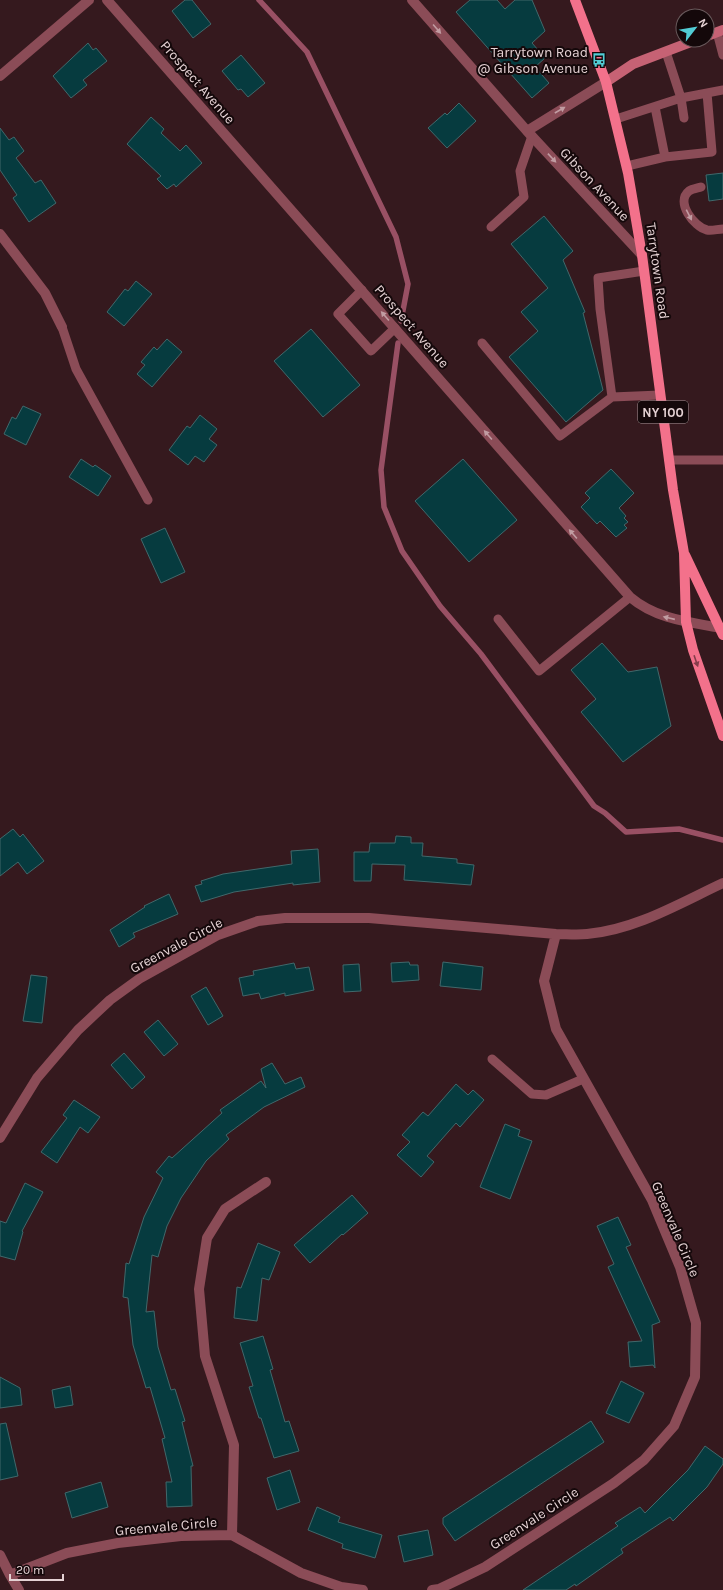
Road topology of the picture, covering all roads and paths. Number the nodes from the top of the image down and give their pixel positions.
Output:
1 (89, 0) edge
2 (107, 0) edge
3 (412, 0) edge
4 (575, 0) edge
5 (720, 31) edge
6 (676, 48) edge
7 (666, 52) junction
8 (723, 55) edge
9 (0, 76) edge
10 (606, 82) junction
11 (723, 90) edge
12 (707, 93) junction
13 (681, 98) junction
14 (655, 107) junction
15 (684, 118) dead end
16 (616, 119) junction
17 (530, 133) junction
18 (665, 157) junction
19 (627, 166) junction
20 (701, 187) dead end
21 (492, 227) dead end
22 (723, 229) edge
23 (0, 234) edge
24 (642, 255) junction
25 (644, 271) junction
26 (362, 290) junction
27 (62, 327) joint
28 (395, 328) junction
29 (482, 343) dead end
30 (660, 395) junction
31 (612, 397) junction
32 (669, 460) junction
33 (723, 460) edge
34 (148, 500) dead end
35 (684, 553) junction
36 (630, 597) junction
37 (498, 619) dead end
38 (686, 622) junction
39 (722, 632) edge
40 (723, 736) edge
41 (723, 883) edge
42 (556, 934) junction
43 (492, 1059) dead end
44 (583, 1079) junction
45 (0, 1138) edge
46 (266, 1182) dead end
47 (232, 1535) junction
48 (0, 1555) edge
49 (10, 1575) junction
50 (19, 1590) edge
51 (363, 1590) edge
52 (432, 1590) edge

1 - 9 street
2 - 26 street, Prospect Avenue
3 -> 17 street, Gibson Avenue
4 - 10 main road, Tarrytown Road
5 - 8 lane
6 - 7 main road
7 - 10 main road
7 - 13 lane
10 - 16 main road, Tarrytown Road / NY 100
17 -> 10 street
11 - 12 lane
12 - 13 lane
12 - 18 lane
13 - 14 lane
13 - 15 lane
14 - 16 lane
14 - 18 lane
16 - 19 main road, Tarrytown Road / NY 100
17 - 21 lane
17 -> 24 street, Gibson Avenue
18 - 19 lane
19 - 24 main road, Tarrytown Road / NY 100
20 -> 22 lane
23 - 27 street
24 - 25 main road, Tarrytown Road / NY 100
25 - 30 main road, Tarrytown Road / NY 100
25 - 31 lane
28 -> 26 street, Prospect Avenue
26 - 28 lane
27 - 34 lane
36 -> 28 street, Prospect Avenue
29 - 31 lane
30 - 31 lane
30 - 32 main road, Tarrytown Road / NY 100
32 - 33 lane
32 - 35 main road, Tarrytown Road / NY 100
35 - 38 main road, Tarrytown Road / NY 100
35 - 39 main road, Tarrytown Road / NY 100
36 - 37 lane
38 -> 36 street, Prospect Avenue
38 - 39 street, Prospect Avenue
38 -> 40 main road, Tarrytown Road / NY 100
41 - 42 street, Greenvale Circle
42 - 44 street, Greenvale Circle
42 - 45 street, Greenvale Circle
43 - 44 lane
44 - 52 street, Greenvale Circle
46 - 47 street
47 - 49 street, Greenvale Circle
47 - 51 street, Greenvale Circle
48 - 49 street
49 - 50 street

